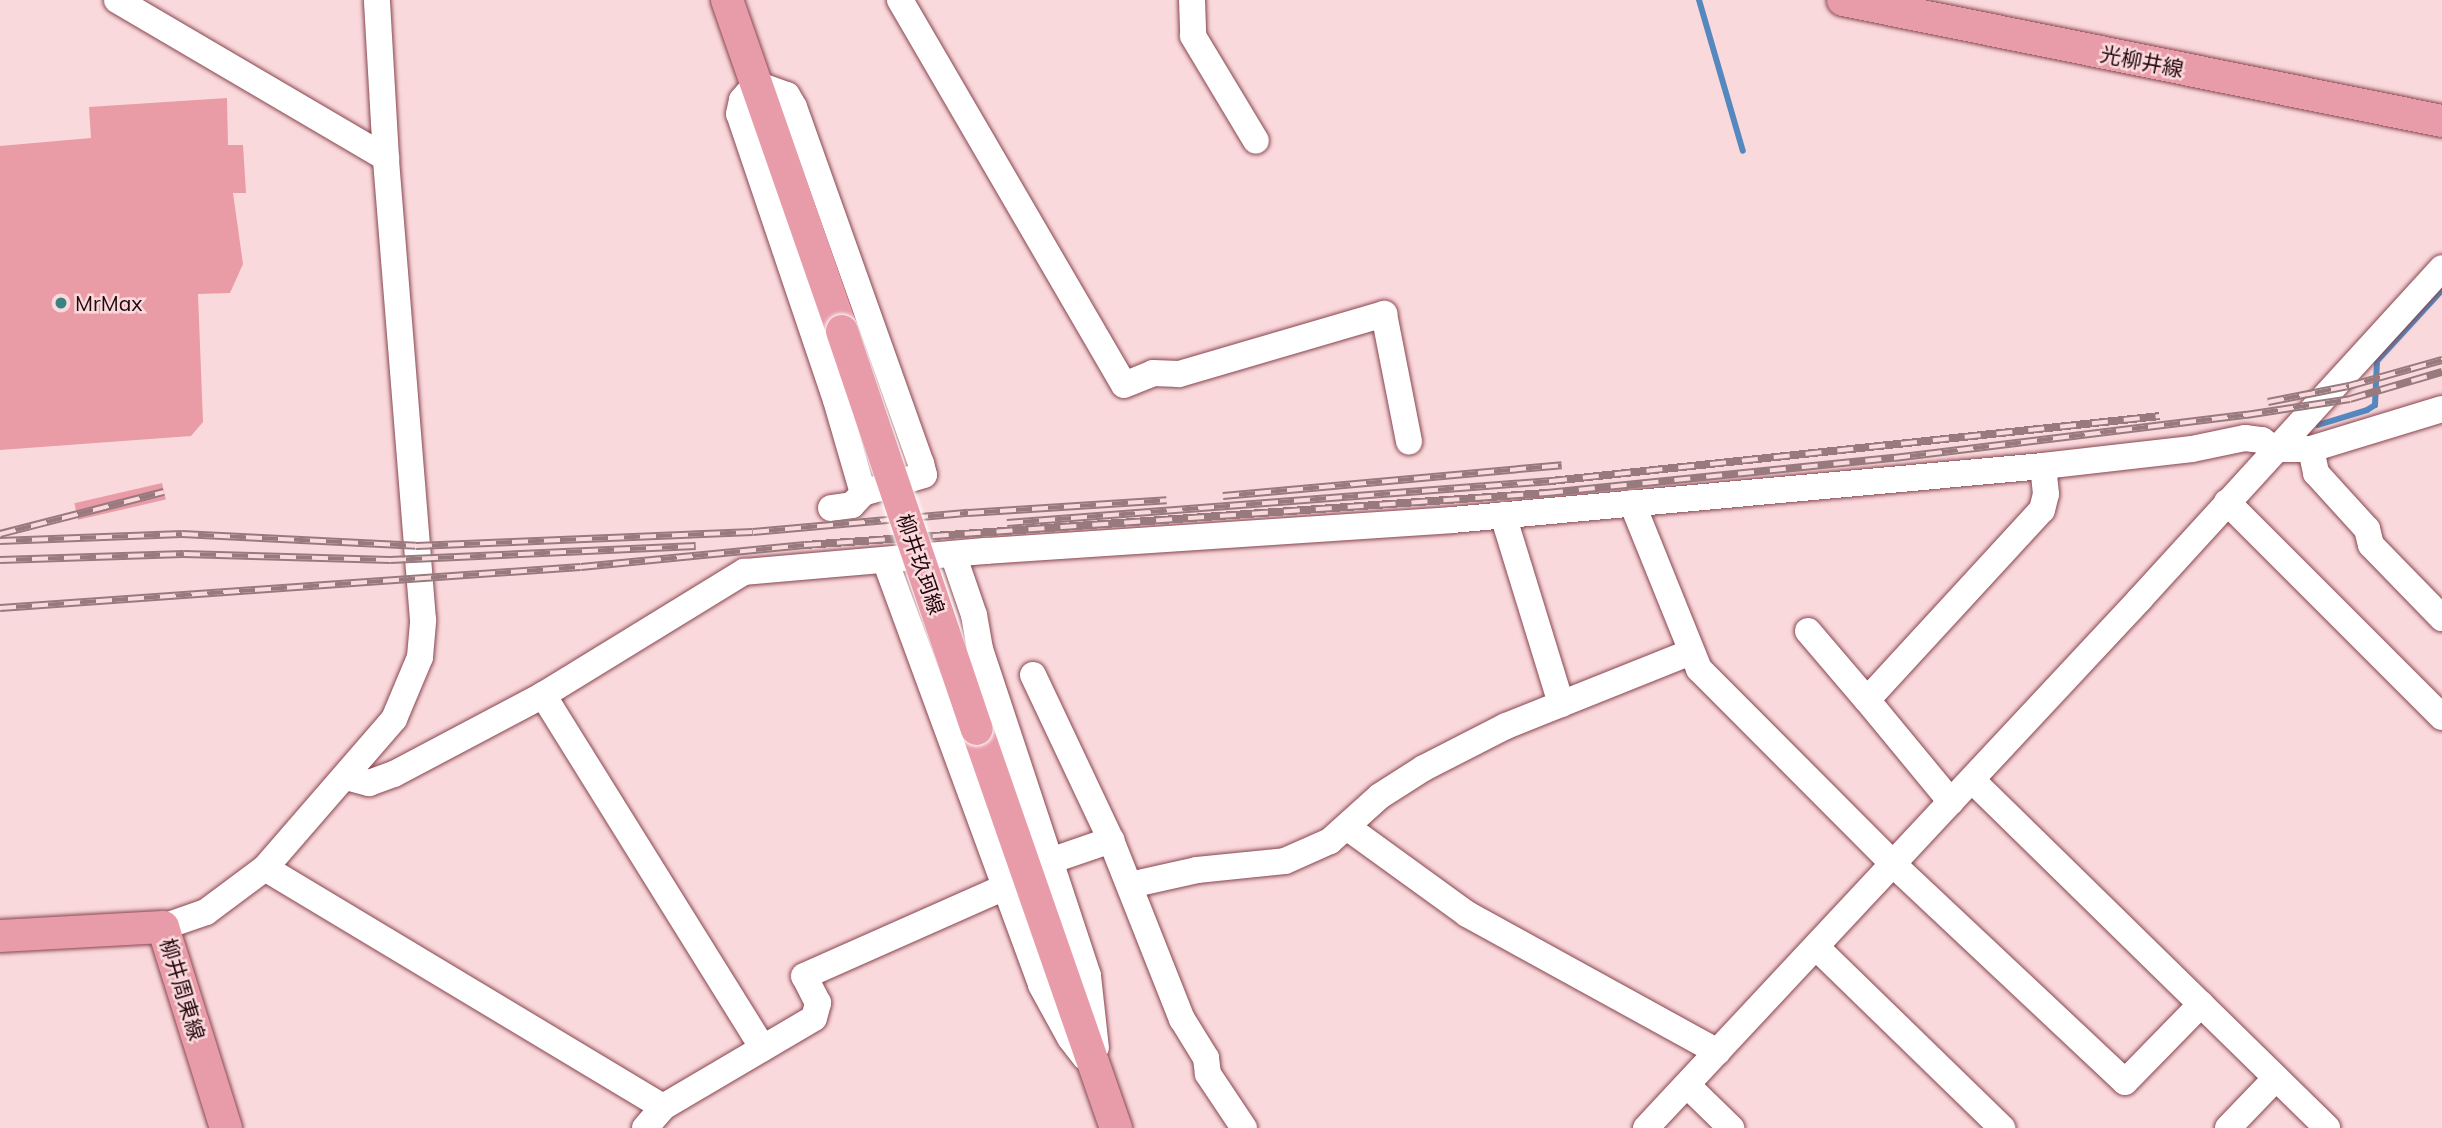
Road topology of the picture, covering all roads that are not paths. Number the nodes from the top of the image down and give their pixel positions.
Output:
1 (117, 0) edge
2 (377, 0) edge
3 (727, 0) edge
4 (900, 0) edge
5 (1192, 0) edge
6 (1843, 0) edge
7 (756, 84) junction
8 (2442, 121) edge
9 (1256, 141) dead end
10 (386, 158) junction
11 (2442, 268) edge
12 (2442, 409) edge
13 (1409, 442) dead end
14 (2274, 449) junction
15 (2311, 449) junction
16 (2043, 466) junction
17 (863, 494) junction
18 (2227, 502) junction
19 (1632, 503) junction
20 (831, 508) dead end
21 (1503, 515) junction
22 (953, 554) junction
23 (885, 560) junction
24 (2442, 618) edge
25 (1808, 631) dead end
26 (980, 649) junction
27 (1691, 652) junction
28 (925, 667) junction
29 (1033, 675) dead end
30 (543, 695) junction
31 (1867, 700) junction
32 (1561, 704) junction
33 (2442, 717) edge
34 (346, 777) junction
35 (1972, 780) junction
36 (1951, 802) junction
37 (1347, 827) junction
38 (1111, 840) junction
39 (1050, 861) junction
40 (1894, 864) junction
41 (265, 868) junction
42 (1130, 885) junction
43 (1005, 887) junction
44 (163, 927) junction
45 (0, 936) edge
46 (1816, 947) junction
47 (2201, 1004) junction
48 (763, 1048) junction
49 (1718, 1052) junction
50 (1097, 1072) junction
51 (2276, 1078) junction
52 (1687, 1085) junction
53 (663, 1107) junction
54 (226, 1128) edge
55 (645, 1128) edge
56 (1116, 1128) edge
57 (1244, 1128) edge
58 (1646, 1128) edge
59 (1731, 1128) edge
60 (2002, 1128) edge
61 (2228, 1128) edge
62 (2327, 1128) edge

1 - 10 street
2 - 10 street
3 - 7 main road, 柳井玖珂線
4 - 13 street
5 - 9 street
6 - 8 main road, 光柳井線
7 - 17 street
7 - 17 street
7 - 50 main road, 柳井玖珂線, bridge
10 - 34 street
11 - 14 street
12 - 15 street
14 - 15 street
14 - 16 street
14 - 18 street
15 - 24 street
16 - 19 street
16 - 31 street
17 - 20 street
18 - 33 street
18 - 35 street
19 - 21 street
19 - 27 street
21 - 22 street
21 - 32 street
22 - 23 street
22 - 26 street
23 - 28 street
23 - 30 street
25 - 31 street
26 - 28 street
26 - 39 street
27 - 32 street
27 - 40 street
28 - 43 street
29 - 38 street
30 - 34 street
30 - 48 street
31 - 36 street
32 - 37 street
34 - 41 street
35 - 36 street
35 - 47 street
36 - 40 street
37 - 42 street
37 - 49 street
38 - 39 street
38 - 42 street
39 - 50 street
40 - 46 street
40 - 47 street
41 - 44 street
41 - 53 street
42 - 57 street
43 - 48 street
43 - 50 street
44 - 45 main road, 柳井周東線
44 - 54 main road, 柳井周東線
46 - 49 street
46 - 60 street
47 - 51 street
48 - 53 street
49 - 52 street
50 - 56 main road, 柳井玖珂線
51 - 61 street
51 - 62 street
52 - 58 street
52 - 59 street
53 - 55 street

